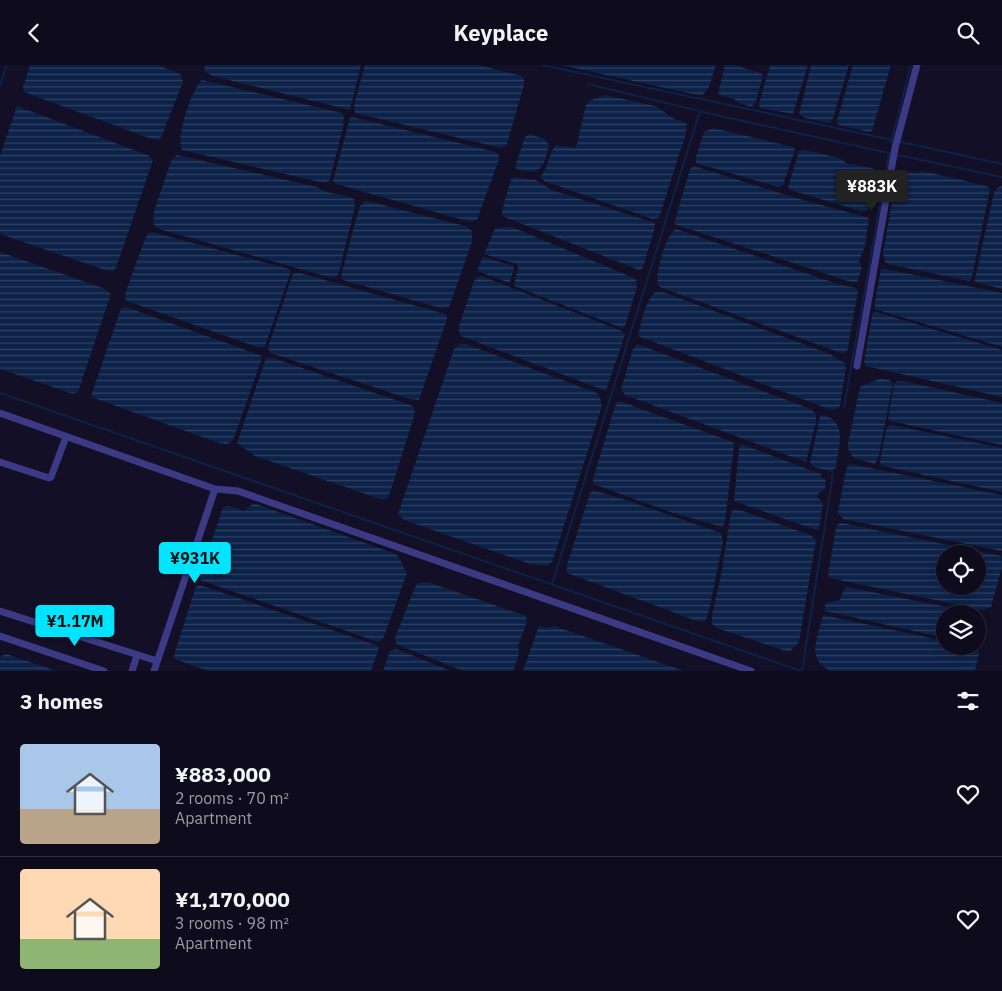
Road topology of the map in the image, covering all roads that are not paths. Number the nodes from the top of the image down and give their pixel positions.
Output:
1 (917, 65) edge
2 (857, 365) dead end
3 (0, 413) edge
4 (66, 437) junction
5 (0, 462) edge
6 (215, 489) junction
7 (0, 611) edge
8 (0, 636) edge
9 (137, 655) junction
10 (158, 661) junction
11 (104, 671) edge
12 (132, 671) edge
13 (154, 671) edge
14 (751, 671) edge

1 - 2 street
3 - 4 street
4 - 5 street
4 - 6 street
6 - 10 street
6 - 14 street
7 - 9 street
8 - 11 street
9 - 10 street
9 - 12 street
10 - 13 street

